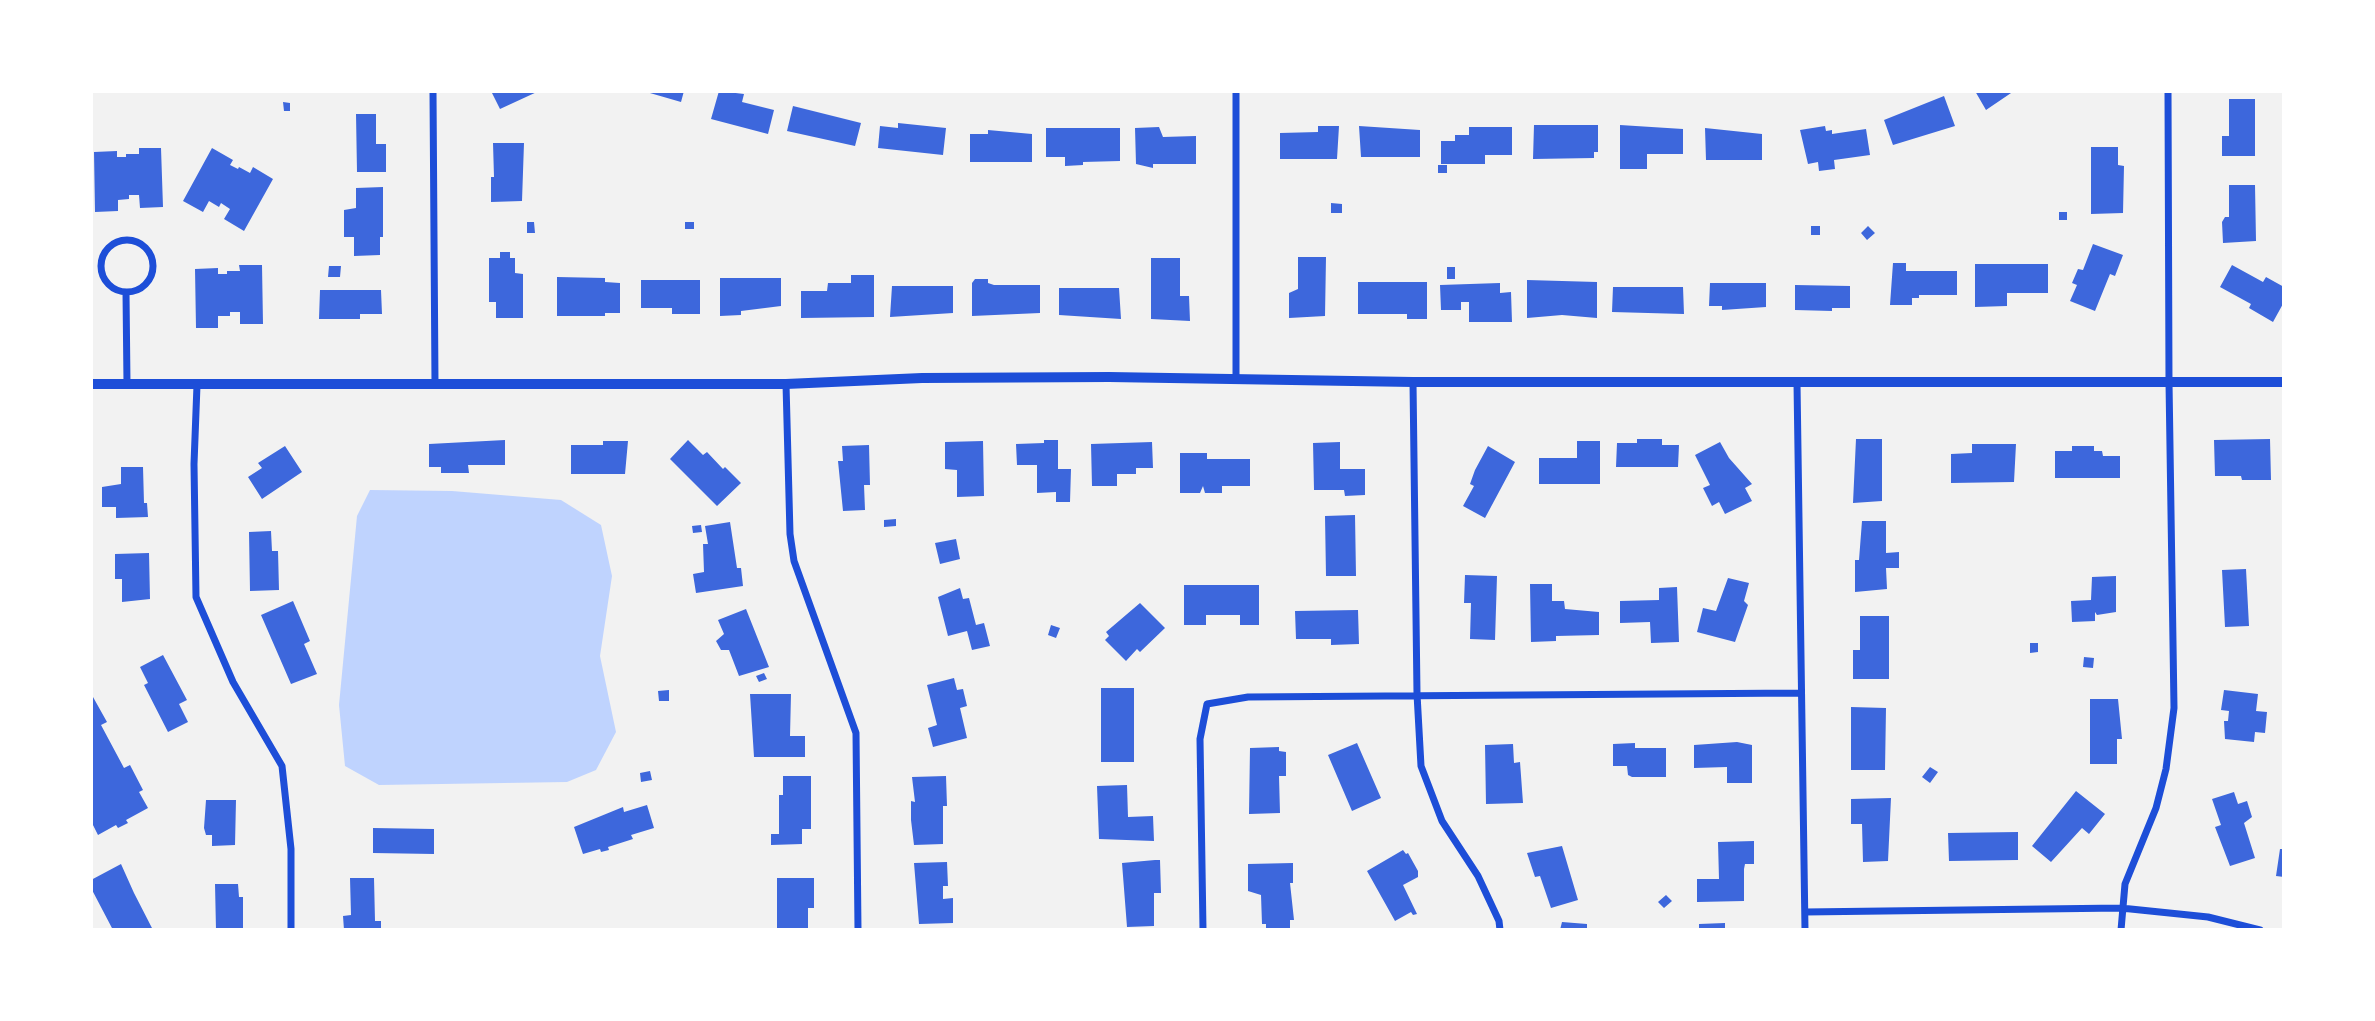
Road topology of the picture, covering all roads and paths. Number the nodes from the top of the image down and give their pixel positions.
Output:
1 (433, 91) edge
2 (1236, 91) edge
3 (2168, 91) edge
4 (126, 292) junction
5 (1236, 380) junction
6 (1413, 382) junction
7 (2169, 382) junction
8 (2284, 382) edge
9 (1797, 383) junction
10 (91, 384) edge
11 (127, 384) junction
12 (435, 384) junction
13 (786, 384) junction
14 (197, 385) junction
15 (1800, 692) junction
16 (1417, 694) junction
17 (2121, 908) junction
18 (1805, 912) junction
19 (291, 930) edge
20 (858, 930) edge
21 (1203, 930) edge
22 (1500, 930) edge
23 (1805, 930) edge
24 (2121, 930) edge
25 (2260, 930) edge

1 - 12 street
2 - 5 street
3 - 7 street
4 - 4 street
4 - 11 street
5 - 6 street
5 - 13 street
6 - 9 street
6 - 16 street
7 - 8 street
7 - 9 street
7 - 17 street
9 - 15 street
10 - 11 street
11 - 14 street
12 - 13 street
12 - 14 street
13 - 20 street
14 - 19 street
15 - 16 street
15 - 18 street
16 - 21 street
16 - 22 street
17 - 18 street
17 - 24 street
17 - 25 street
18 - 23 street

